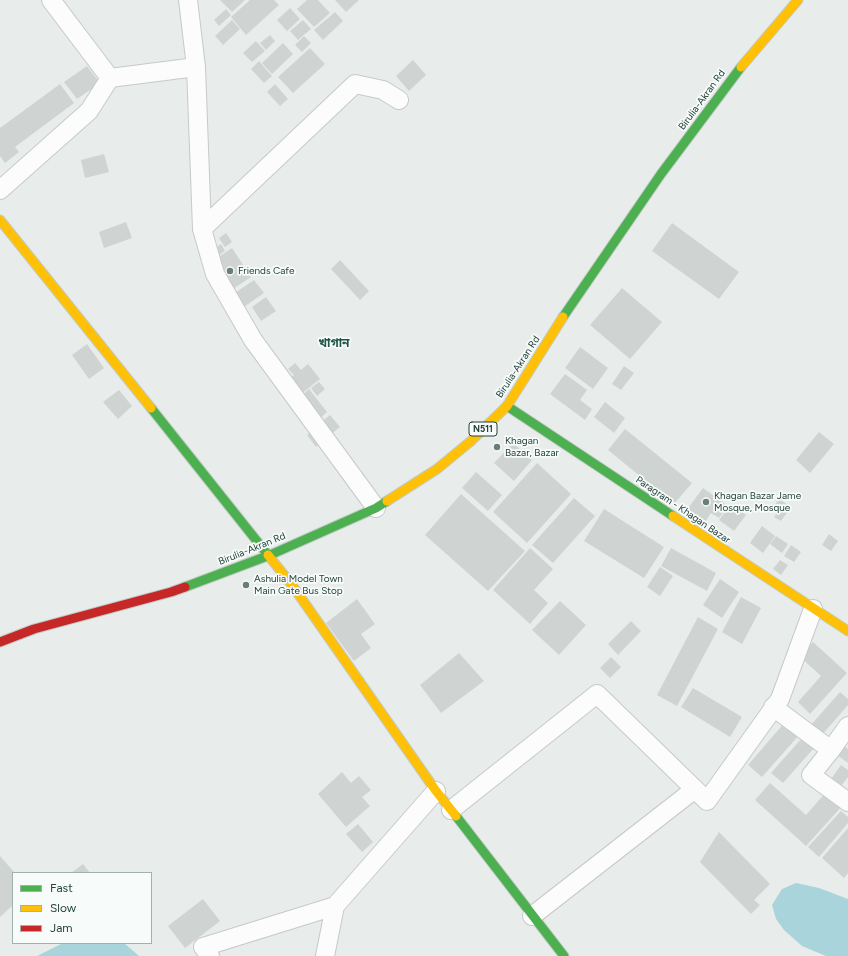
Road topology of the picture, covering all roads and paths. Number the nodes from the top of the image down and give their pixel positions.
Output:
1 (51, 0) edge
2 (188, 0) edge
3 (798, 0) edge
4 (196, 67) junction
5 (110, 78) junction
6 (399, 100) dead end
7 (0, 190) edge
8 (0, 220) edge
9 (202, 229) junction
10 (507, 406) junction
11 (376, 508) junction
12 (270, 556) junction
13 (813, 609) junction
14 (848, 631) edge
15 (0, 642) edge
16 (773, 707) junction
17 (848, 726) edge
18 (832, 750) junction
19 (695, 789) junction
20 (436, 791) junction
21 (848, 802) edge
22 (451, 810) junction
23 (335, 906) junction
24 (532, 916) junction
25 (210, 956) edge
26 (325, 956) edge
27 (564, 956) edge

1 - 5 street
2 - 4 street
3 - 10 main road, Birulia-Akran Rd / N511
4 - 5 street
4 - 9 street
5 - 7 street
6 - 9 street
8 - 12 main road
9 - 11 street
10 - 11 main road, Birulia-Akran Rd / N511
10 - 13 main road, Paragram - Khagan Bazar
11 - 12 main road, Birulia-Akran Rd / N511
12 - 15 main road, Birulia-Akran Rd / N511
12 - 20 main road
13 - 14 main road, Paragram - Khagan Bazar
13 - 16 street
16 - 18 street
16 - 19 street
17 - 18 street
18 - 21 street
19 - 22 street
19 - 24 street
20 - 22 main road
20 - 23 street
22 - 24 main road
23 - 25 street
23 - 26 street
24 - 27 main road

